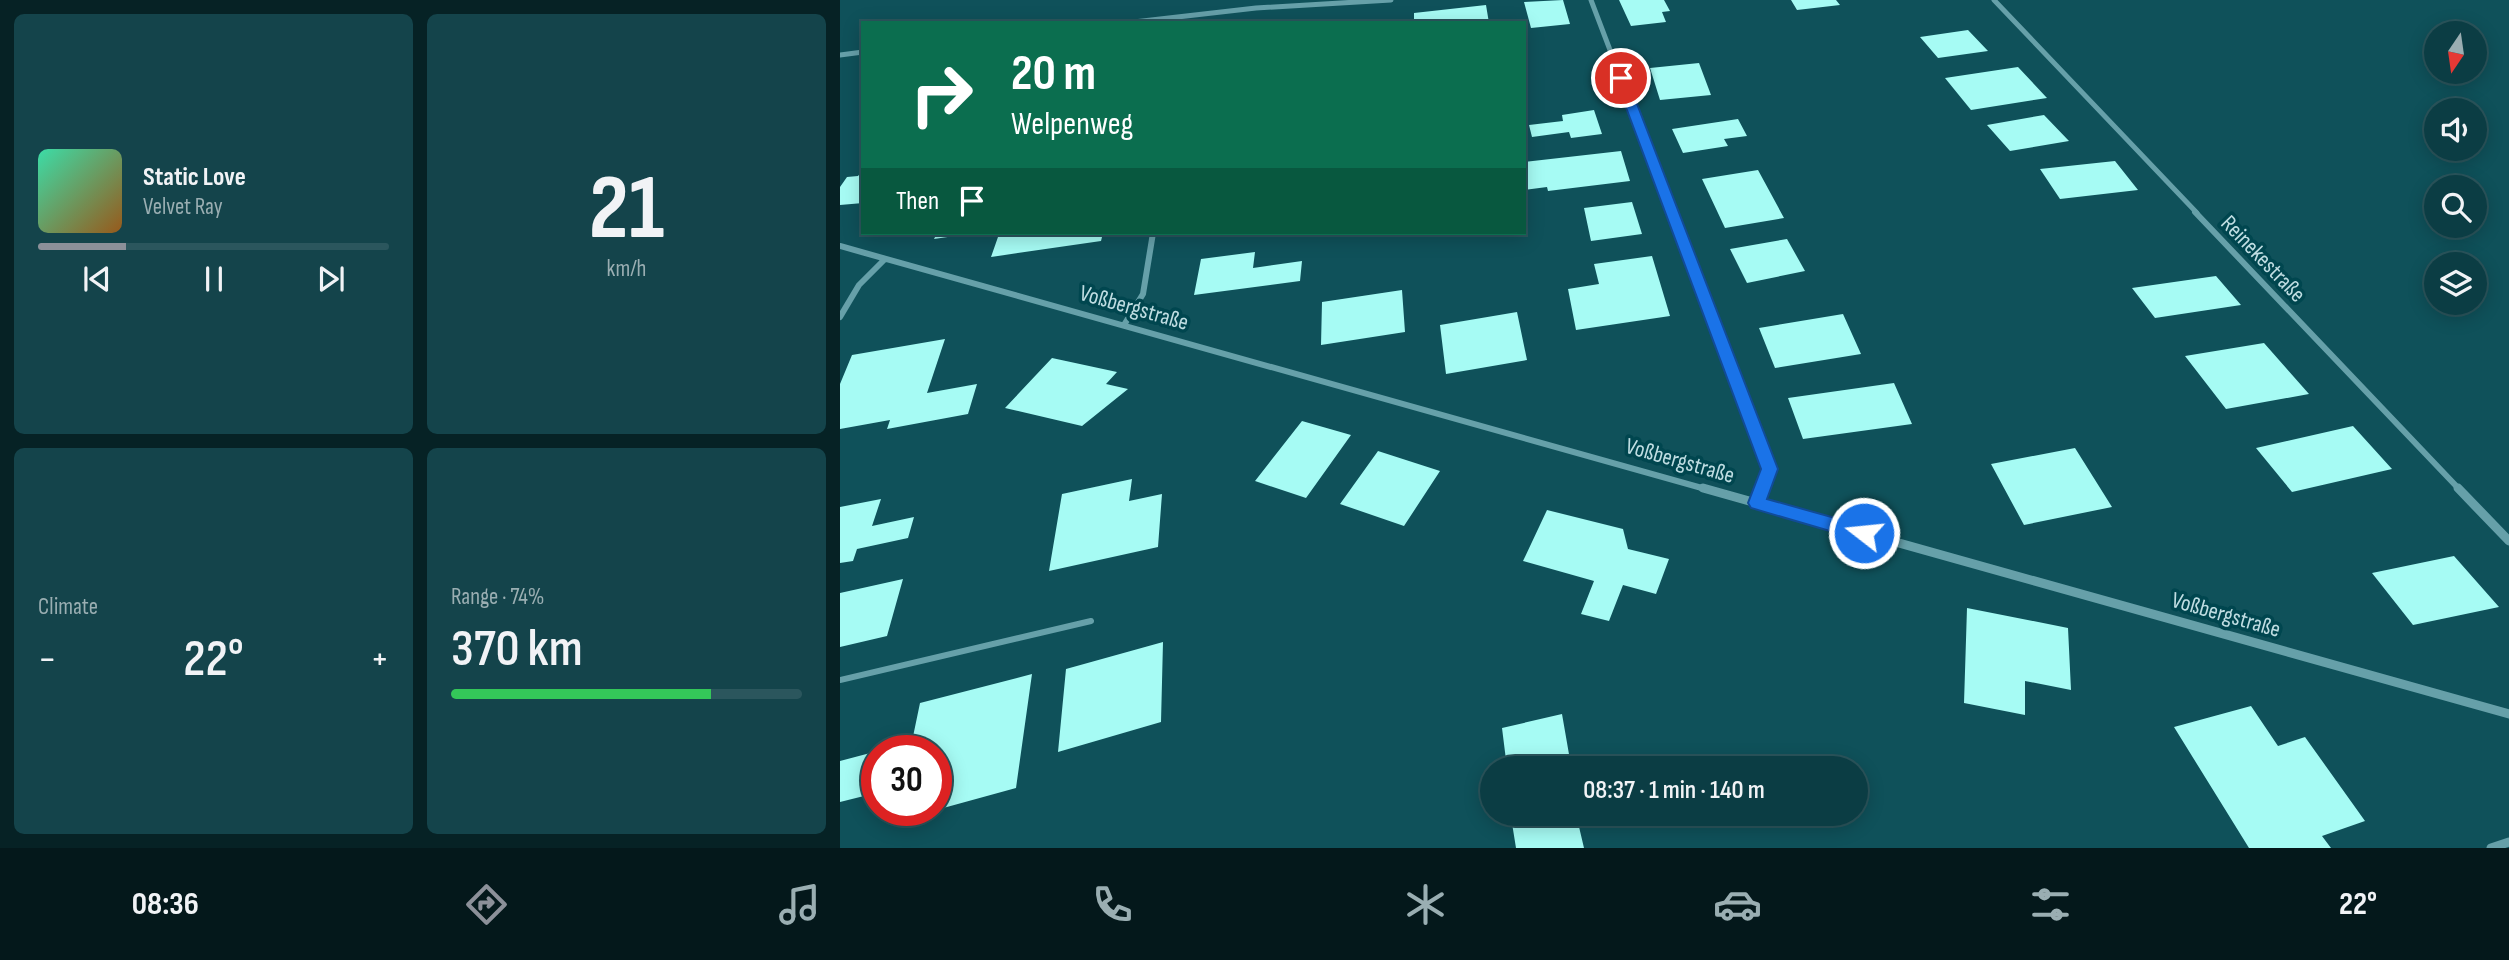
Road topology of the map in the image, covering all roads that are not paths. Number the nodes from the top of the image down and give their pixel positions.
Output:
1 (1391, 0) edge
2 (1591, 0) edge
3 (1994, 0) edge
4 (1191, 15) junction
5 (1142, 21) edge
6 (1190, 21) edge
7 (861, 52) edge
8 (840, 55) edge
9 (1153, 235) edge
10 (840, 246) edge
11 (886, 259) junction
12 (840, 317) edge
13 (1124, 325) junction
14 (1757, 503) junction
15 (2509, 541) edge
16 (1091, 621) dead end
17 (840, 680) edge
18 (2509, 714) edge
19 (2509, 842) edge
20 (2491, 848) edge

1 - 4 street
2 - 14 street
3 - 15 street, Reinekestraße
4 - 5 street
4 - 6 street
7 - 8 street
9 - 13 street
10 - 11 street, Voßbergstraße
11 - 12 street
11 - 13 street, Voßbergstraße
13 - 14 street, Voßbergstraße
14 - 18 street, Voßbergstraße
16 - 17 lane
19 - 20 street

